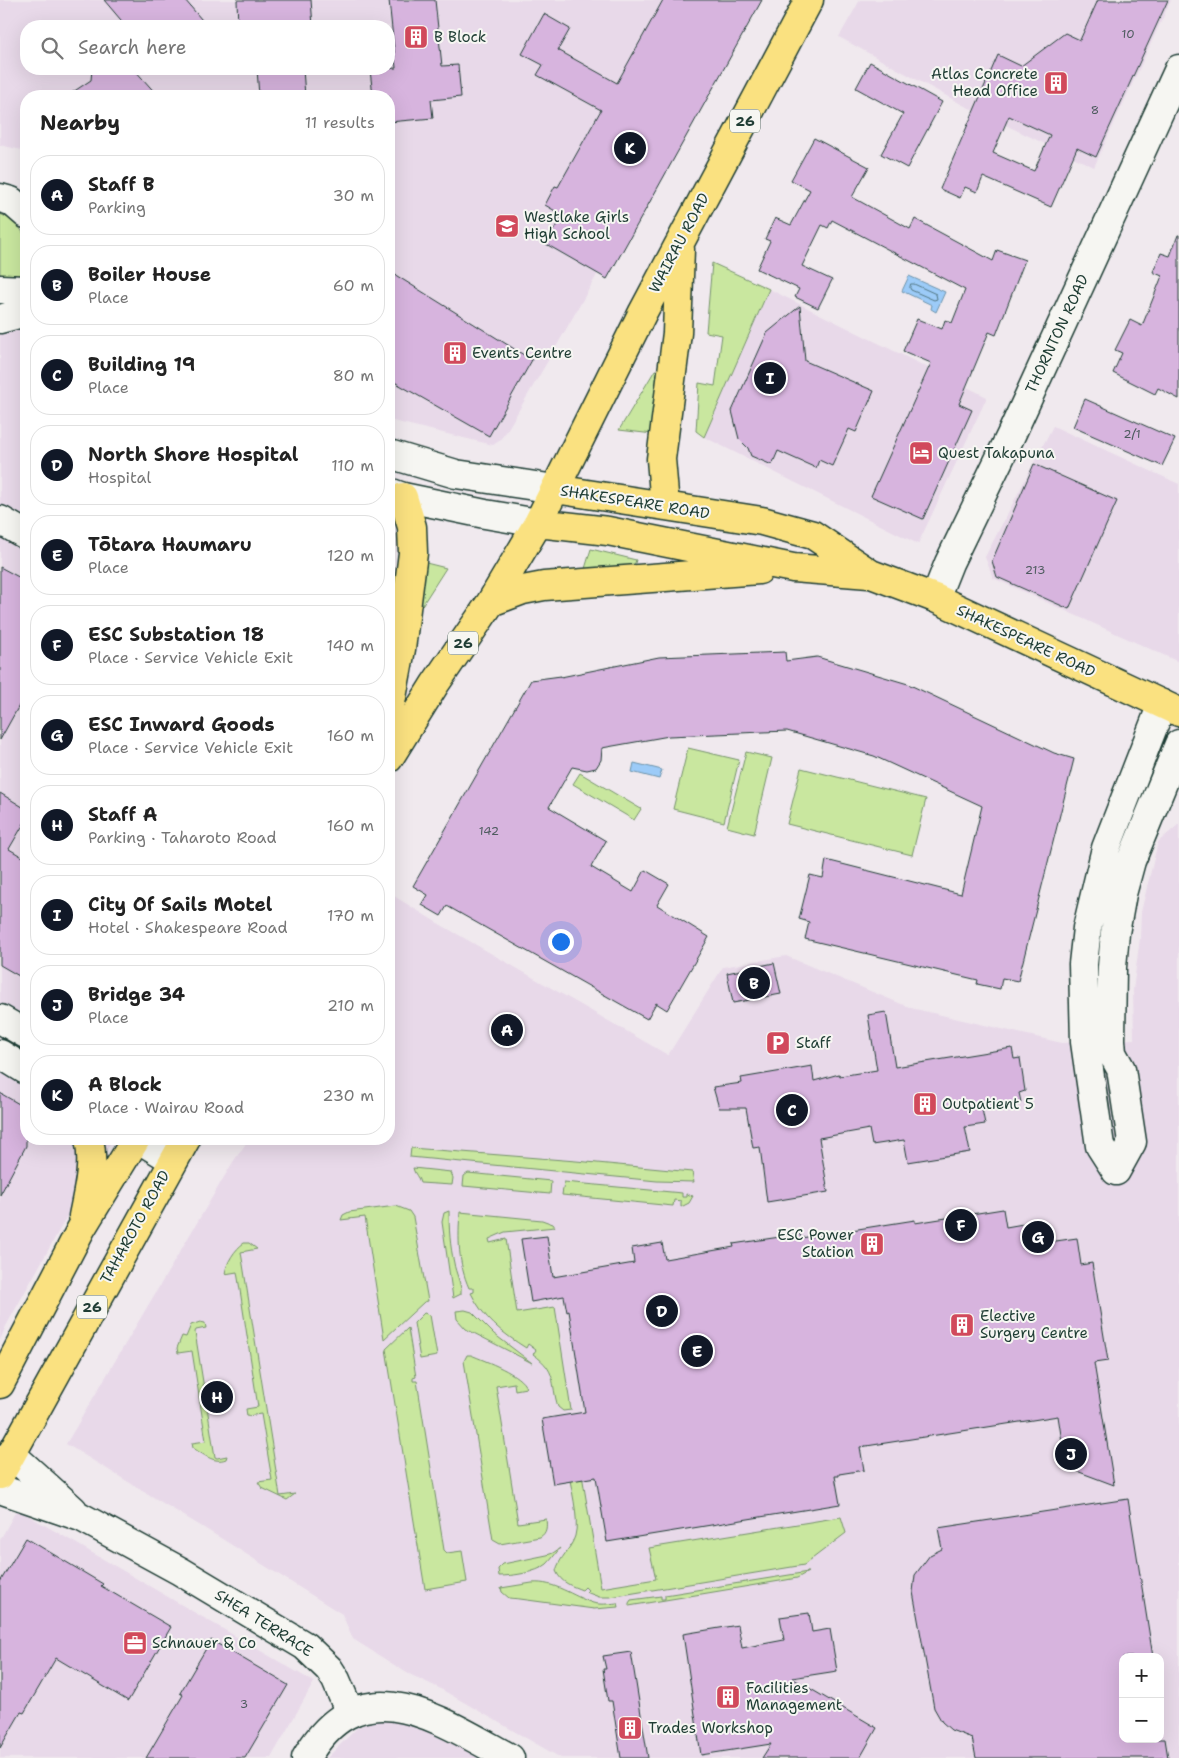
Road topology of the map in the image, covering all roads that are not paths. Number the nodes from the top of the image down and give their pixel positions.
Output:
1 (809, 0) edge
2 (1179, 69) edge
3 (0, 198) edge
4 (20, 209) edge
5 (680, 242) junction
6 (0, 289) edge
7 (20, 290) edge
8 (20, 314) edge
9 (0, 319) edge
10 (395, 456) edge
11 (555, 489) junction
12 (396, 495) edge
13 (665, 506) junction
14 (0, 520) edge
15 (538, 523) junction
16 (20, 532) edge
17 (793, 568) junction
18 (871, 574) junction
19 (935, 598) junction
20 (491, 602) junction
21 (395, 681) edge
22 (1170, 708) edge
23 (1179, 744) edge
24 (395, 748) edge
25 (0, 1019) edge
26 (20, 1031) edge
27 (0, 1054) edge
28 (20, 1066) edge
29 (90, 1145) edge
30 (133, 1145) edge
31 (162, 1145) edge
32 (179, 1149) edge
33 (81, 1229) junction
34 (0, 1384) edge
35 (6, 1464) edge
36 (0, 1489) edge
37 (81, 1518) junction
38 (350, 1713) junction
39 (306, 1758) edge
40 (510, 1758) edge

1 - 5 main road, WAIRAU ROAD / 26
2 - 19 street, THORNTON ROAD
3 - 4 street
5 - 11 main road, WAIRAU ROAD / 26
5 - 13 main road
6 - 7 street
8 - 9 street
10 - 11 street, SHAKESPEARE ROAD
11 - 13 main road, SHAKESPEARE ROAD
11 - 15 main road, 26
12 - 15 street, SHAKESPEARE ROAD
12 - 21 main road
13 - 18 main road, SHAKESPEARE ROAD
14 - 16 street
15 - 17 main road, SHAKESPEARE ROAD
15 - 20 main road, 26
17 - 18 main road, SHAKESPEARE ROAD
17 - 20 main road
18 - 19 main road, SHAKESPEARE ROAD
19 - 22 main road, SHAKESPEARE ROAD
20 - 24 main road, 26
22 - 23 street
25 - 26 street
27 - 28 street
29 - 33 main road
30 - 33 main road
31 - 32 street
32 - 35 main road, TAHAROTO ROAD / 26
33 - 34 main road
35 - 37 street, SHEA TERRACE
36 - 37 street, SHEA TERRACE
37 - 38 street, SHEA TERRACE
38 - 39 street
38 - 40 street

